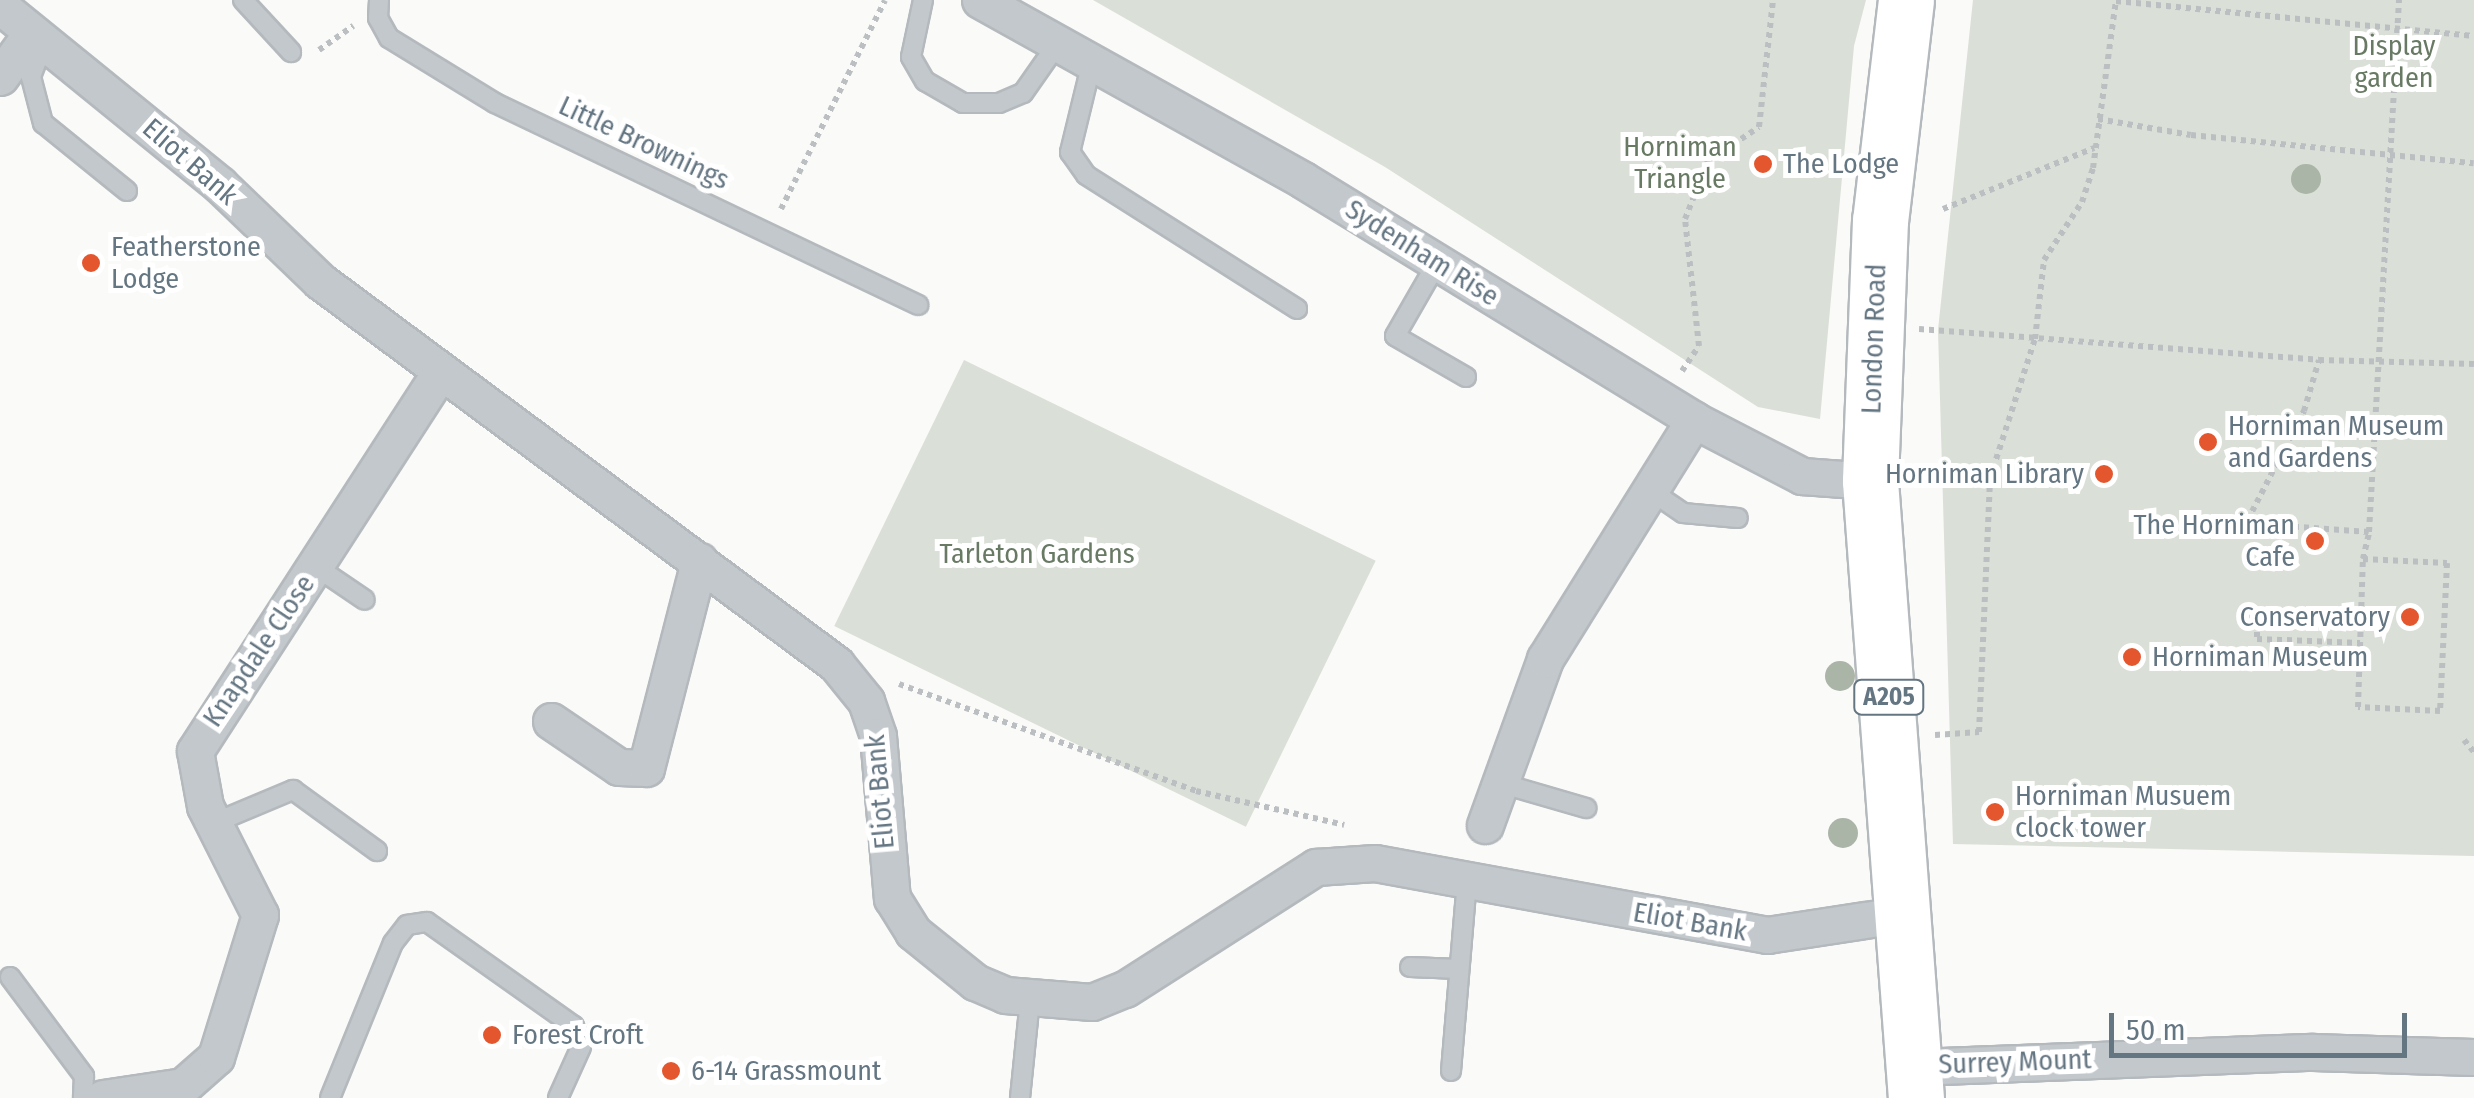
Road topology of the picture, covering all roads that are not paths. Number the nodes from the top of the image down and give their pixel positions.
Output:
1 (243, 0) edge
2 (923, 0) edge
3 (980, 0) edge
4 (1906, 0) edge
5 (0, 6) edge
6 (378, 9) edge
7 (36, 40) junction
8 (1058, 43) junction
9 (292, 52) road end
10 (1092, 62) junction
11 (0, 77) edge
12 (127, 191) dead end
13 (1437, 263) junction
14 (918, 305) dead end
15 (1297, 309) dead end
16 (440, 373) junction
17 (1466, 377) dead end
18 (1680, 412) junction
19 (1870, 480) junction
20 (1648, 490) junction
21 (1738, 518) dead end
22 (699, 561) junction
23 (316, 566) junction
24 (365, 600) dead end
25 (551, 721) dead end
26 (1500, 783) junction
27 (1586, 808) dead end
28 (214, 823) junction
29 (1484, 825) dead end
30 (377, 851) dead end
31 (1466, 881) junction
32 (1904, 914) junction
33 (1410, 967) dead end
34 (1460, 970) junction
35 (10, 977) dead end
36 (1030, 998) junction
37 (2474, 1057) edge
38 (1450, 1070) dead end
39 (1916, 1082) edge
40 (83, 1098) edge
41 (102, 1098) edge
42 (330, 1098) edge
43 (558, 1098) edge
44 (1020, 1098) edge

1 - 9 lane
2 - 8 lane
3 - 8 street, Sydenham Rise
4 - 19 highway, London Road / A205
5 - 7 street, Eliot Bank
6 - 14 lane, Little Brownings
7 - 11 street
7 - 12 lane
7 - 16 street, Eliot Bank
8 - 10 street, Sydenham Rise
10 - 13 street, Sydenham Rise
10 - 15 lane
13 - 17 lane
13 - 18 street, Sydenham Rise
16 - 22 street, Eliot Bank
16 - 23 street, Knapdale Close
18 - 19 street, Sydenham Rise
18 - 20 street
19 - 32 highway, London Road / A205
20 - 21 lane
20 - 26 street
22 - 25 street
22 - 36 street, Eliot Bank
23 - 24 lane
23 - 28 street, Knapdale Close
26 - 27 lane
26 - 29 street
28 - 30 lane
28 - 41 street, Knapdale Close
31 - 32 street, Eliot Bank
31 - 34 lane
31 - 36 street, Eliot Bank
32 - 39 highway, London Road / A205
33 - 34 lane
34 - 38 lane
35 - 40 lane
36 - 44 lane
37 - 39 street, Surrey Mount
42 - 43 lane

